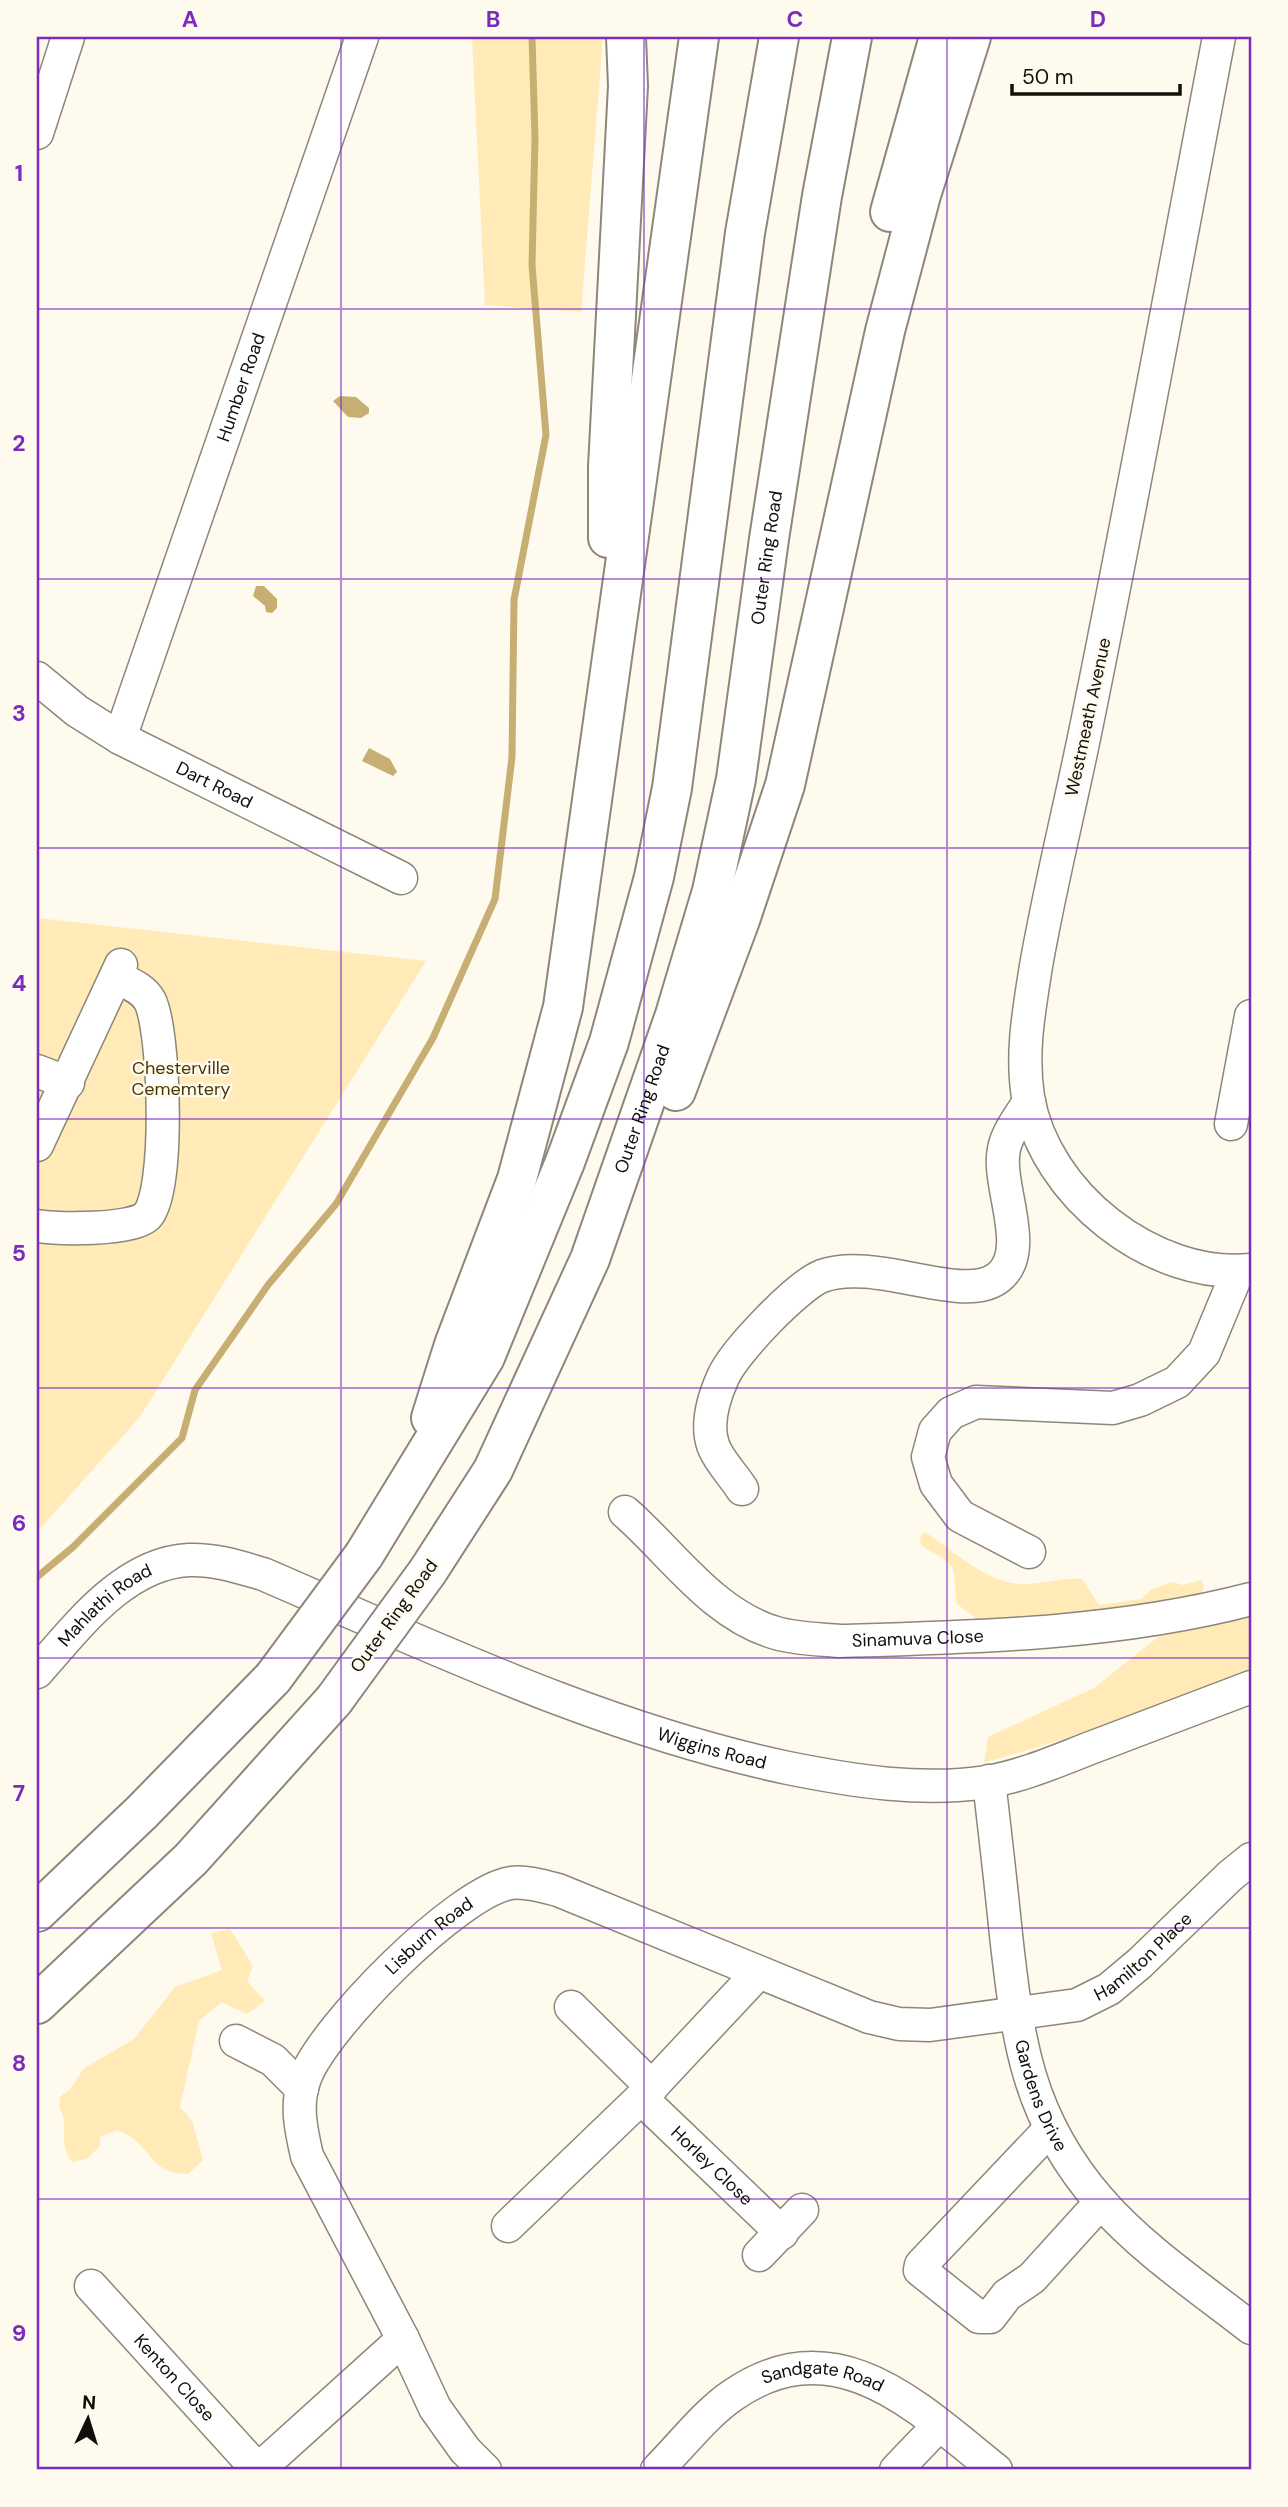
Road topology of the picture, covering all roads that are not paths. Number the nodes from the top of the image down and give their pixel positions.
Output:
1 (68, 37) edge
2 (362, 37) edge
3 (626, 37) edge
4 (699, 37) edge
5 (779, 37) edge
6 (852, 37) edge
7 (939, 37) edge
8 (971, 37) edge
9 (1219, 37) edge
10 (37, 133) edge
11 (827, 590) junction
12 (609, 662) junction
13 (37, 678) edge
14 (120, 738) junction
15 (401, 878) dead end
16 (1251, 1016) edge
17 (37, 1071) edge
18 (68, 1083) junction
19 (1029, 1102) junction
20 (1231, 1124) dead end
21 (37, 1145) edge
22 (37, 1226) edge
23 (590, 1259) junction
24 (1245, 1270) edge
25 (415, 1474) junction
26 (743, 1489) dead end
27 (625, 1512) dead end
28 (1030, 1552) dead end
29 (187, 1560) joint
30 (1251, 1599) edge
31 (37, 1672) edge
32 (1251, 1688) edge
33 (989, 1781) junction
34 (1251, 1859) edge
35 (37, 1912) edge
36 (757, 1974) junction
37 (37, 2004) edge
38 (571, 2007) dead end
39 (1015, 2015) junction
40 (236, 2041) dead end
41 (302, 2089) junction
42 (646, 2093) junction
43 (1050, 2129) junction
44 (1101, 2202) junction
45 (508, 2226) dead end
46 (759, 2255) dead end
47 (91, 2287) dead end
48 (1251, 2328) edge
49 (403, 2339) junction
50 (939, 2425) junction
51 (258, 2470) edge
52 (485, 2470) edge
53 (657, 2470) edge
54 (896, 2470) edge
55 (996, 2470) edge

1 - 10 street
2 - 14 street, Humber Road
3 - 12 highway
4 - 12 highway
5 - 25 highway
6 - 23 highway, Outer Ring Road
7 - 11 highway
8 - 11 highway
9 - 19 street, Westmeath Avenue
11 - 23 highway
12 - 25 highway
13 - 14 street, Dart Road
14 - 15 street, Dart Road
16 - 20 street
17 - 18 street
18 - 21 street
18 - 22 street
19 - 24 street, Westmeath Avenue
19 - 26 street
23 - 37 highway, Outer Ring Road, bridge
24 - 28 street
25 - 35 highway, bridge
27 - 30 street, Sinamuva Close
29 - 31 street, Mahlathi Road
29 - 33 street, Wiggins Road
32 - 33 street, Wiggins Road
33 - 39 street, Gardens Drive
34 - 39 street, Hamilton Place
36 - 39 street, Lisburn Road
36 - 41 street, Lisburn Road
36 - 42 street
38 - 42 street, Horley Close
39 - 43 street, Gardens Drive
40 - 41 street
41 - 49 street, Lisburn Road
42 - 45 street
42 - 46 street, Horley Close
43 - 44 street, Gardens Drive
43 - 44 street
44 - 48 street, Gardens Drive
47 - 51 street, Kenton Close
49 - 51 street, Kenton Close
49 - 52 street, Lisburn Road
50 - 53 street, Sandgate Road
50 - 54 street
50 - 55 street, Sandgate Road

